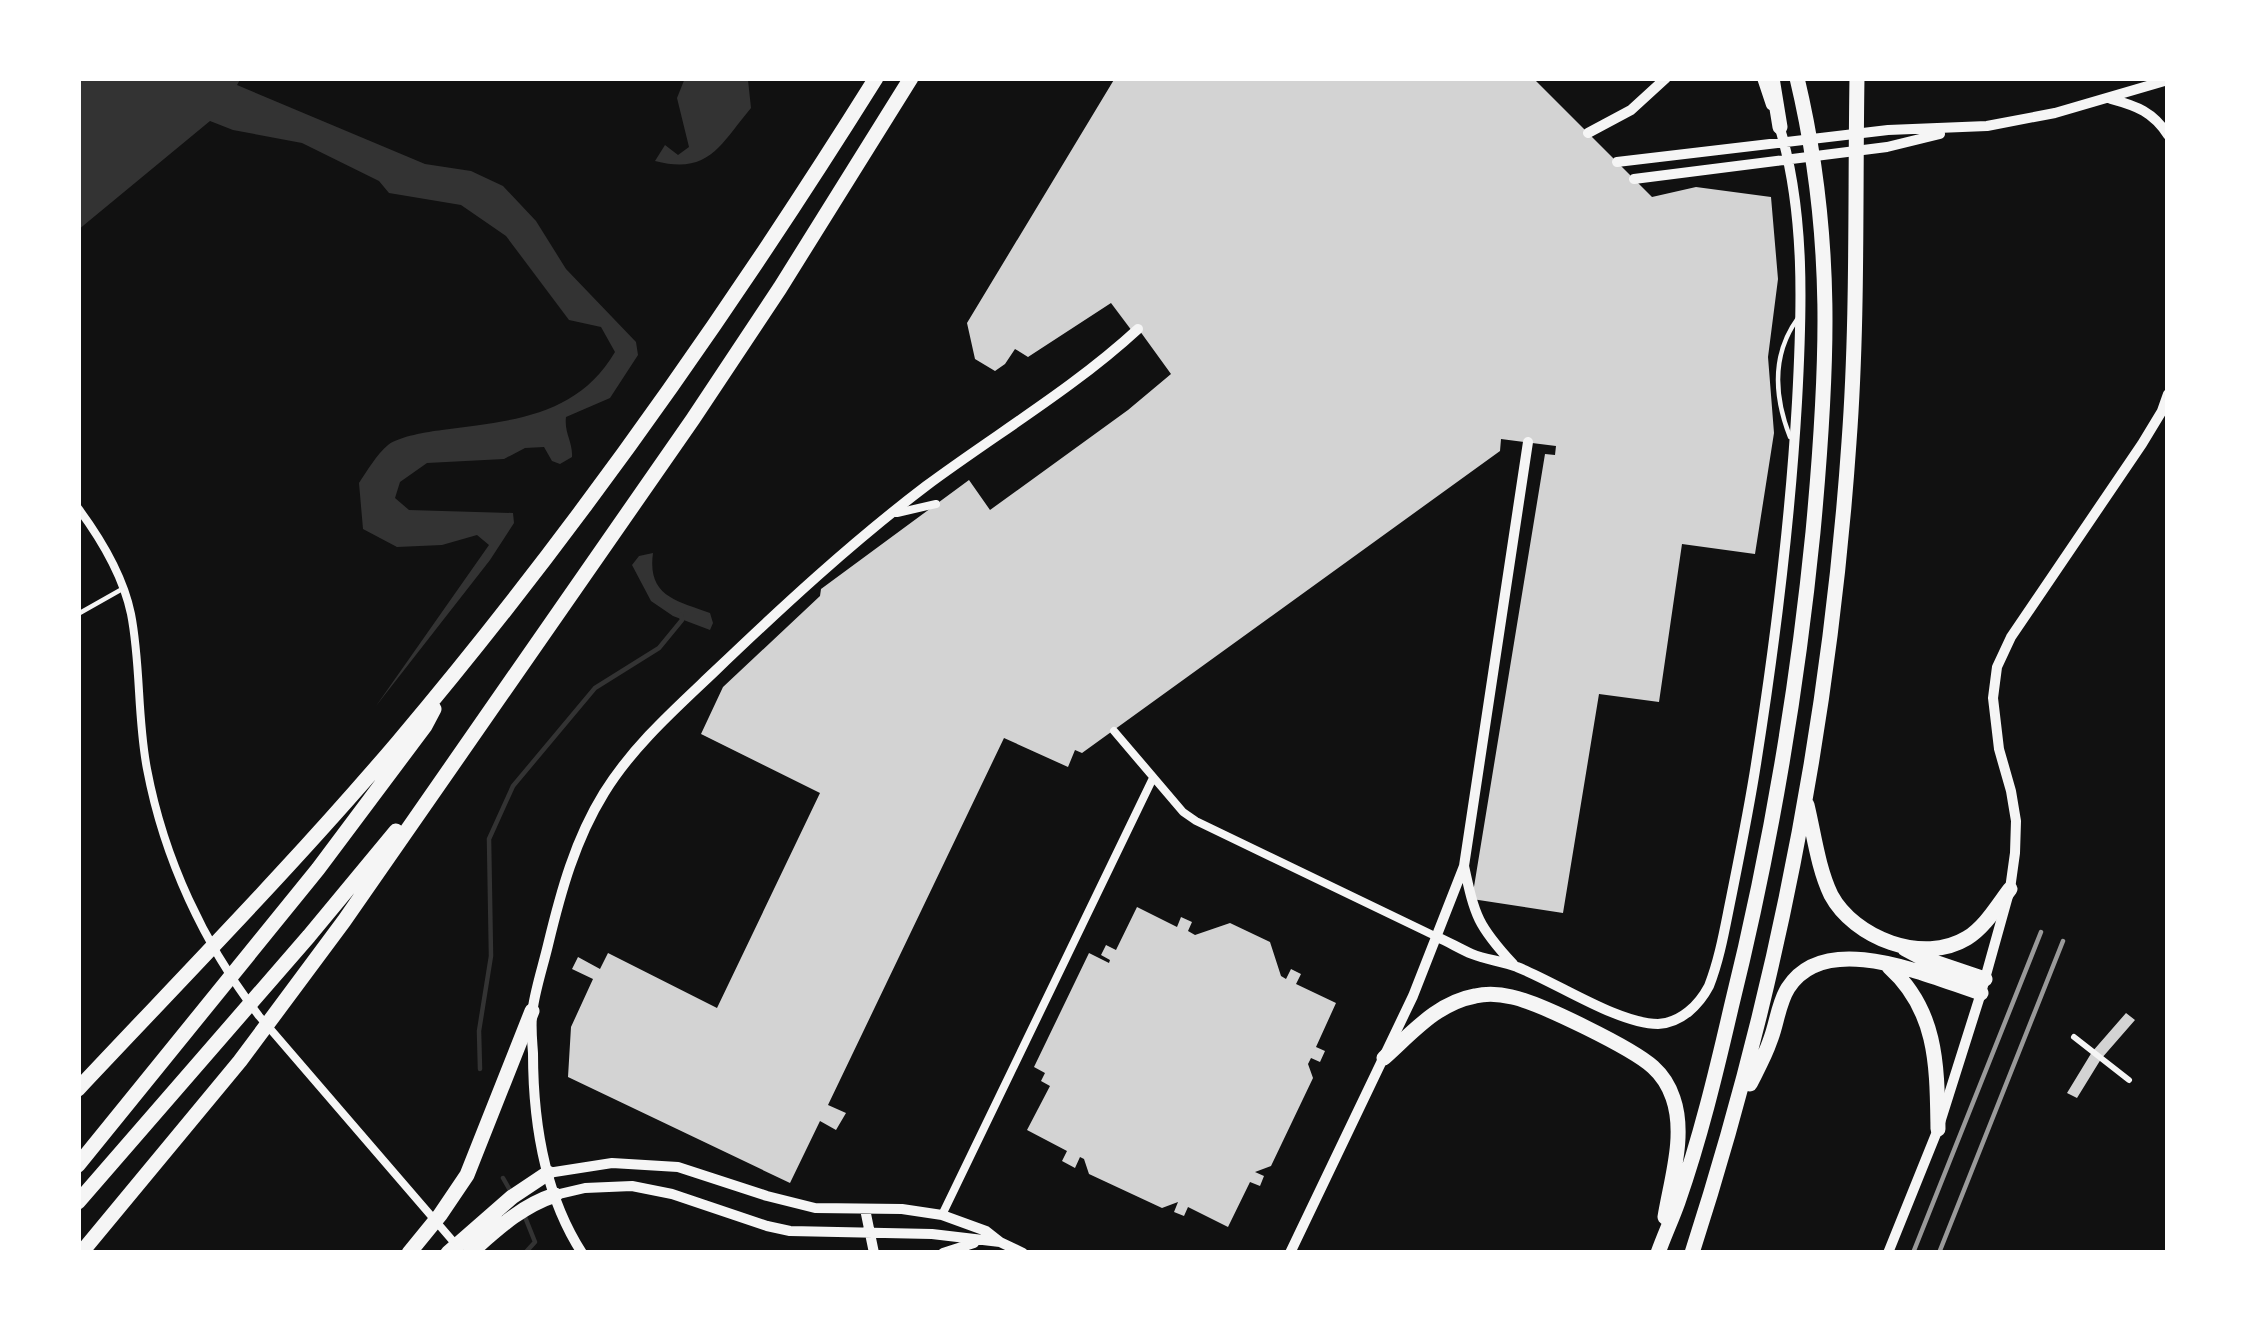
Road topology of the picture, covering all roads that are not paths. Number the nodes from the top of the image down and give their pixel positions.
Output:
1 (876, 78) edge
2 (911, 78) edge
3 (1666, 78) edge
4 (1762, 78) edge
5 (1772, 78) edge
6 (1797, 78) edge
7 (1858, 78) edge
8 (2166, 80) edge
9 (2168, 95) edge
10 (2108, 98) junction
11 (1780, 127) junction
12 (1961, 129) junction
13 (1588, 133) dead end
14 (2168, 135) edge
15 (1617, 162) dead end
16 (1634, 179) dead end
17 (1801, 313) junction
18 (1142, 334) dead end
19 (1768, 360) dead end
20 (1780, 361) junction
21 (2168, 394) edge
22 (1528, 442) dead end
23 (1794, 448) junction
24 (936, 504) dead end
25 (78, 508) edge
26 (891, 514) junction
27 (124, 588) junction
28 (78, 614) edge
29 (449, 679) junction
30 (1114, 730) dead end
31 (1153, 778) junction
32 (433, 792) junction
33 (1805, 800) junction
34 (1464, 866) junction
35 (2009, 890) junction
36 (1437, 937) junction
37 (1897, 944) junction
38 (1886, 965) junction
39 (1515, 966) junction
40 (1983, 986) junction
41 (532, 1011) junction
42 (2074, 1037) dead end
43 (1384, 1058) junction
44 (2129, 1080) dead end
45 (78, 1089) edge
46 (1731, 1124) junction
47 (1938, 1129) junction
48 (78, 1165) edge
49 (548, 1173) junction
50 (555, 1195) junction
51 (529, 1196) junction
52 (78, 1202) edge
53 (865, 1209) junction
54 (504, 1214) junction
55 (942, 1215) junction
56 (870, 1232) junction
57 (980, 1241) junction
58 (1000, 1242) junction
59 (1660, 1248) edge
60 (81, 1253) edge
61 (409, 1253) edge
62 (448, 1253) edge
63 (466, 1253) edge
64 (582, 1253) edge
65 (874, 1253) edge
66 (943, 1253) edge
67 (1023, 1253) edge
68 (1290, 1253) edge
69 (1692, 1253) edge
70 (1888, 1253) edge

1 - 29 highway
2 - 32 highway
3 - 13 street
4 - 11 street
5 - 11 highway
6 - 59 highway
7 - 33 highway
8 - 9 street
8 - 10 street
10 - 12 street
10 - 14 street
11 - 17 street
12 - 15 street
12 - 16 street
17 - 20 lane
17 - 23 street
18 - 26 street
19 - 20 lane
20 - 23 lane
21 - 35 street
22 - 34 street
23 - 39 street
24 - 26 street
25 - 27 street
26 - 41 street
27 - 28 lane
27 - 63 street
29 - 45 highway
29 - 48 highway
30 - 31 street
31 - 36 street
31 - 55 street
32 - 52 highway
32 - 60 highway
33 - 37 highway
33 - 46 highway
34 - 36 street
34 - 39 street
35 - 37 highway
35 - 40 street
36 - 39 street
36 - 43 street
37 - 40 highway
38 - 40 highway
38 - 46 highway
38 - 47 highway
40 - 47 street
41 - 49 street
41 - 61 highway
42 - 44 street
43 - 59 highway
43 - 68 street
46 - 69 highway
47 - 70 street
49 - 50 street
49 - 51 highway
49 - 53 street
50 - 51 highway
50 - 56 street
50 - 64 street
51 - 54 highway
53 - 55 street
53 - 56 street
54 - 62 highway
54 - 63 highway
55 - 58 street
56 - 57 street
56 - 65 street
57 - 58 street
57 - 66 street
58 - 67 street

